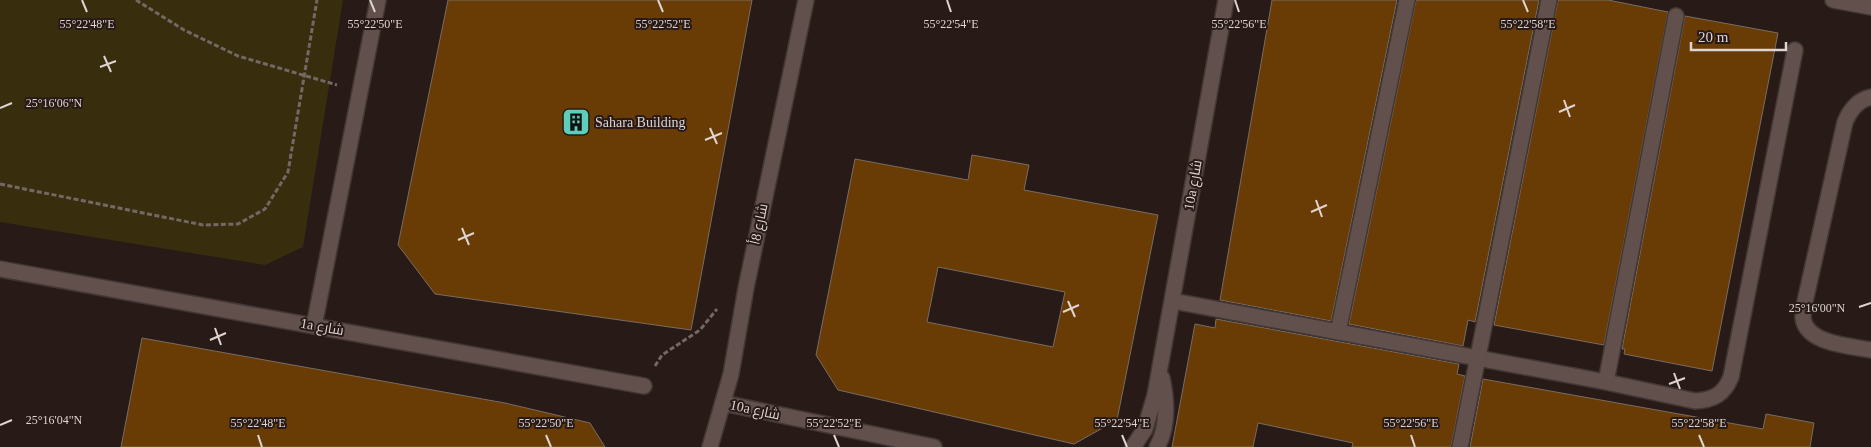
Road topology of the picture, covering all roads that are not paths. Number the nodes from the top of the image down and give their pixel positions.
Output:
1 (378, 0) edge
2 (806, 0) edge
3 (1226, 0) edge
4 (1406, 0) edge
5 (1549, 0) edge
6 (1833, 0) edge
7 (1871, 7) edge
8 (1676, 16) dead end
9 (1795, 50) dead end
10 (1871, 97) edge
11 (0, 269) edge
12 (1173, 301) junction
13 (314, 326) junction
14 (1338, 332) junction
15 (1871, 350) edge
16 (1478, 357) junction
17 (1161, 369) junction
18 (1606, 382) junction
19 (644, 386) road end
20 (723, 404) junction
21 (710, 447) edge
22 (934, 447) edge
23 (1133, 447) edge
24 (1157, 447) edge
25 (1460, 447) edge

1 - 13 street
2 - 20 street, شارع 8أ
3 - 12 street, 10a شارع
4 - 14 street
5 - 16 street
6 - 7 street
8 - 18 street
9 - 18 street
10 - 15 street
11 - 13 street, 1a شارع
12 - 14 street
12 - 17 street, 10a شارع
13 - 19 street, 1a شارع
14 - 16 street
16 - 18 street
16 - 25 street
17 - 23 street, 10a شارع
17 - 24 street, 10a شارع
20 - 21 street, شارع 8أ
20 - 22 street, 10a شارع

